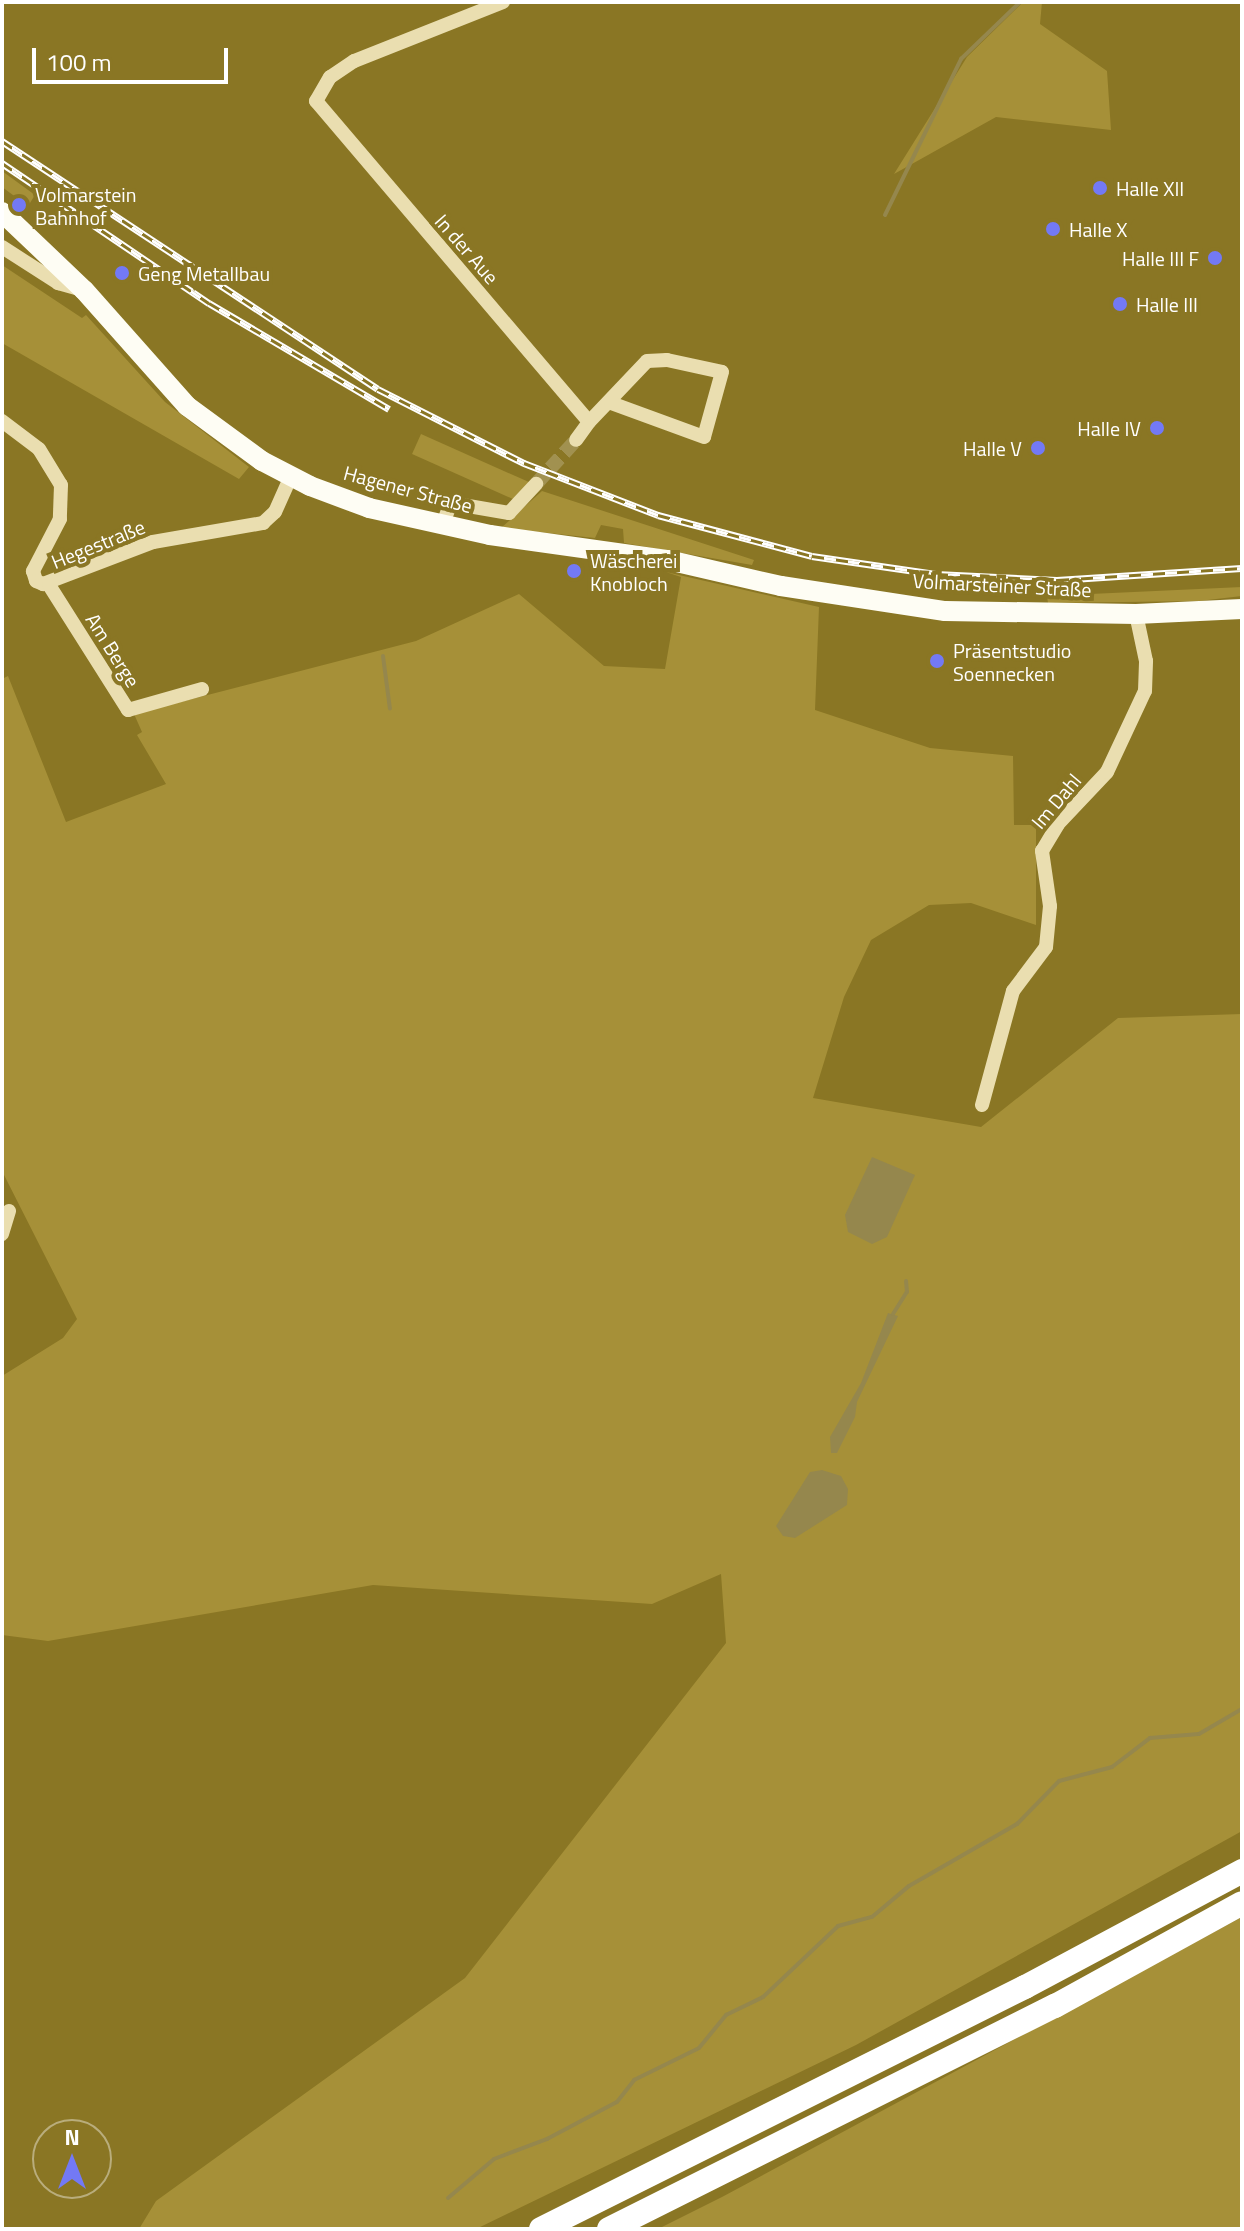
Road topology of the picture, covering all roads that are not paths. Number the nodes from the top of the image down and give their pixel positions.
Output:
1 (503, 2) edge
2 (2, 212) edge
3 (2, 247) edge
4 (84, 290) junction
5 (611, 403) junction
6 (2, 421) edge
7 (589, 422) junction
8 (576, 440) tunnel mouth
9 (291, 476) junction
10 (536, 484) tunnel mouth
11 (442, 526) junction
12 (761, 582) joint
13 (49, 585) junction
14 (1242, 609) edge
15 (1136, 614) junction
16 (202, 689) dead end
17 (982, 1105) dead end
18 (9, 1211) dead end
19 (2, 1234) edge
20 (1235, 1876) edge
21 (1242, 1903) edge
22 (541, 2229) edge
23 (609, 2229) edge

1 - 7 street, In der Aue
2 - 4 main road, Hagener Straße
3 - 4 street
4 - 9 main road, Hagener Straße
5 - 5 street
5 - 7 street
6 - 13 street, Hegestraße
7 - 8 street
9 - 11 main road, Hagener Straße
9 - 13 street, Hegestraße
10 - 11 street
11 - 12 main road, Hagener Straße
12 - 15 main road, Volmarsteiner Straße
13 - 16 street, Am Berge
14 - 15 main road, Volmarsteiner Straße
15 - 17 street, Im Dahl
18 - 19 street
20 - 22 highway
21 - 23 highway

